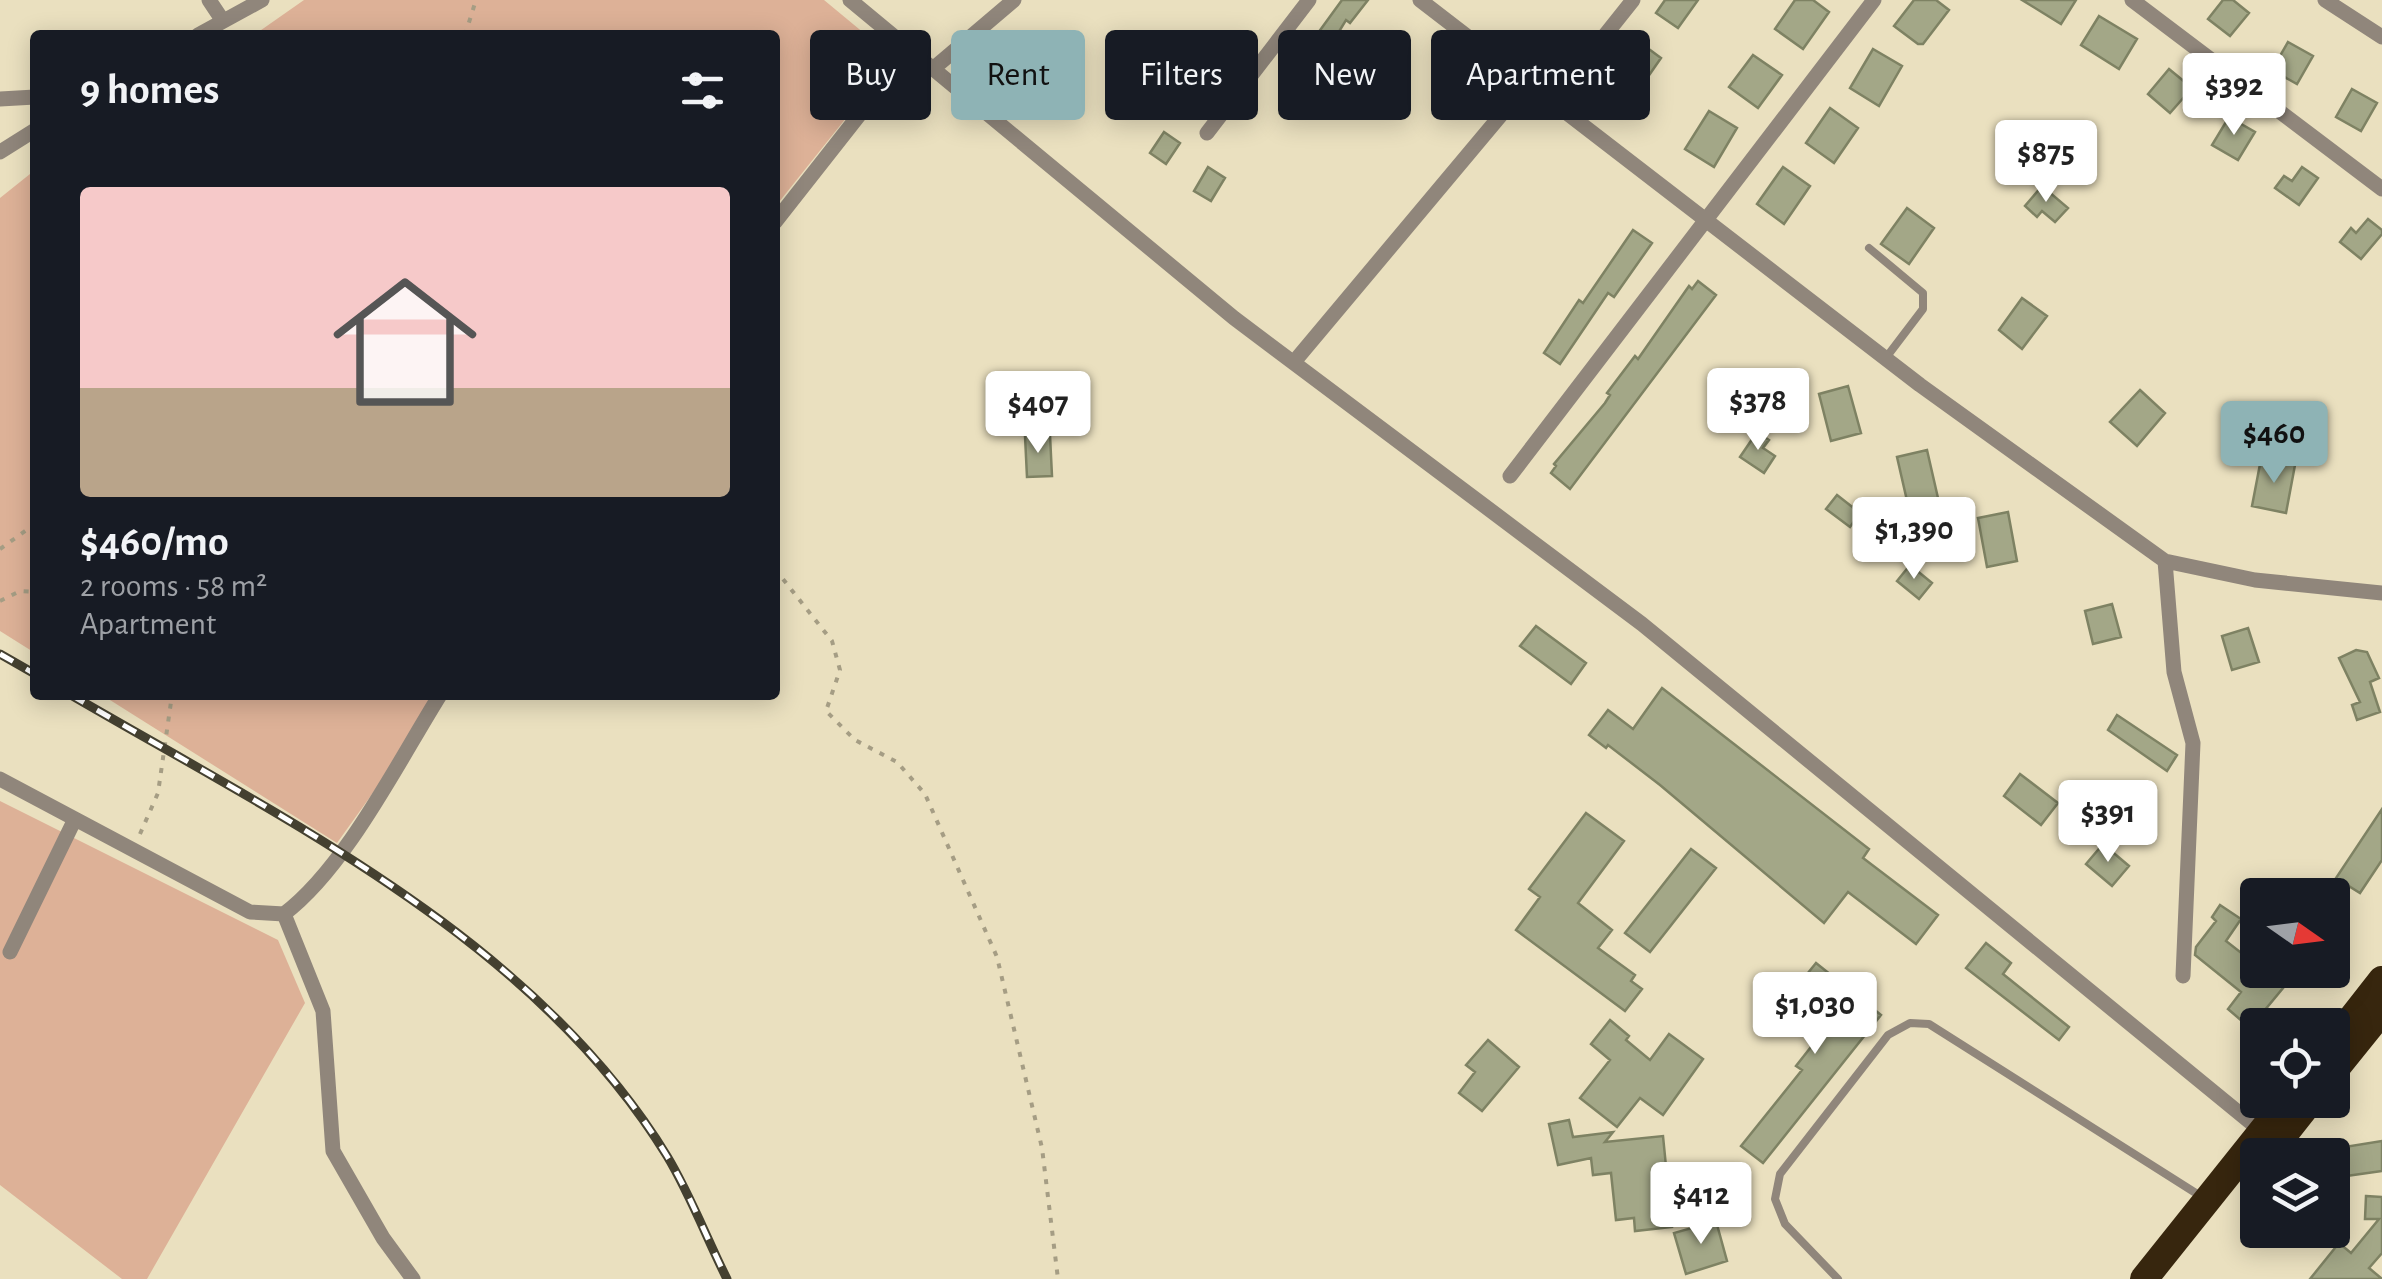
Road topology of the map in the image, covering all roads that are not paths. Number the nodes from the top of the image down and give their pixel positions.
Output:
1 (209, 0) edge
2 (262, 0) edge
3 (850, 0) edge
4 (1014, 0) edge
5 (1308, 0) edge
6 (1420, 0) edge
7 (1633, 0) edge
8 (1874, 0) edge
9 (2132, 0) edge
10 (2325, 0) edge
11 (224, 21) junction
12 (207, 30) edge
13 (887, 30) edge
14 (1458, 30) edge
15 (1609, 30) edge
16 (2382, 37) edge
17 (931, 66) edge
18 (934, 68) junction
19 (30, 96) edge
20 (0, 98) edge
21 (855, 120) edge
22 (1497, 120) edge
23 (1574, 120) edge
24 (30, 133) edge
25 (1207, 133) dead end
26 (0, 152) edge
27 (2382, 189) edge
28 (780, 216) edge
29 (1704, 222) junction
30 (1869, 248) dead end
31 (1885, 359) junction
32 (1294, 362) junction
33 (1510, 476) dead end
34 (2165, 561) junction
35 (2382, 593) edge
36 (437, 700) edge
37 (0, 779) edge
38 (74, 819) junction
39 (284, 914) junction
40 (10, 952) dead end
41 (2182, 976) dead end
42 (2382, 980) edge
43 (2382, 1010) edge
44 (2350, 1020) edge
45 (2350, 1050) edge
46 (2294, 1118) edge
47 (2263, 1138) edge
48 (2274, 1138) edge
49 (2240, 1176) edge
50 (2240, 1184) edge
51 (2214, 1206) junction
52 (2153, 1278) edge
53 (412, 1279) edge
54 (1838, 1279) edge

1 - 11 street
2 - 11 street
3 - 13 street
4 - 18 street
5 - 25 street
6 - 14 street
7 - 15 street
8 - 29 street
9 - 27 street
10 - 16 street
11 - 12 street
17 - 18 street
18 - 32 street
19 - 20 street
21 - 28 street
22 - 32 street
23 - 29 street
24 - 26 street
29 - 31 street
29 - 33 street
30 - 31 lane
31 - 34 street
32 - 47 street
34 - 35 street
34 - 41 street
36 - 39 street
37 - 38 street
38 - 39 street
38 - 40 street
39 - 53 street
42 - 44 highway
43 - 45 highway
46 - 48 highway
49 - 51 highway
50 - 51 highway
51 - 52 highway
51 - 54 lane

